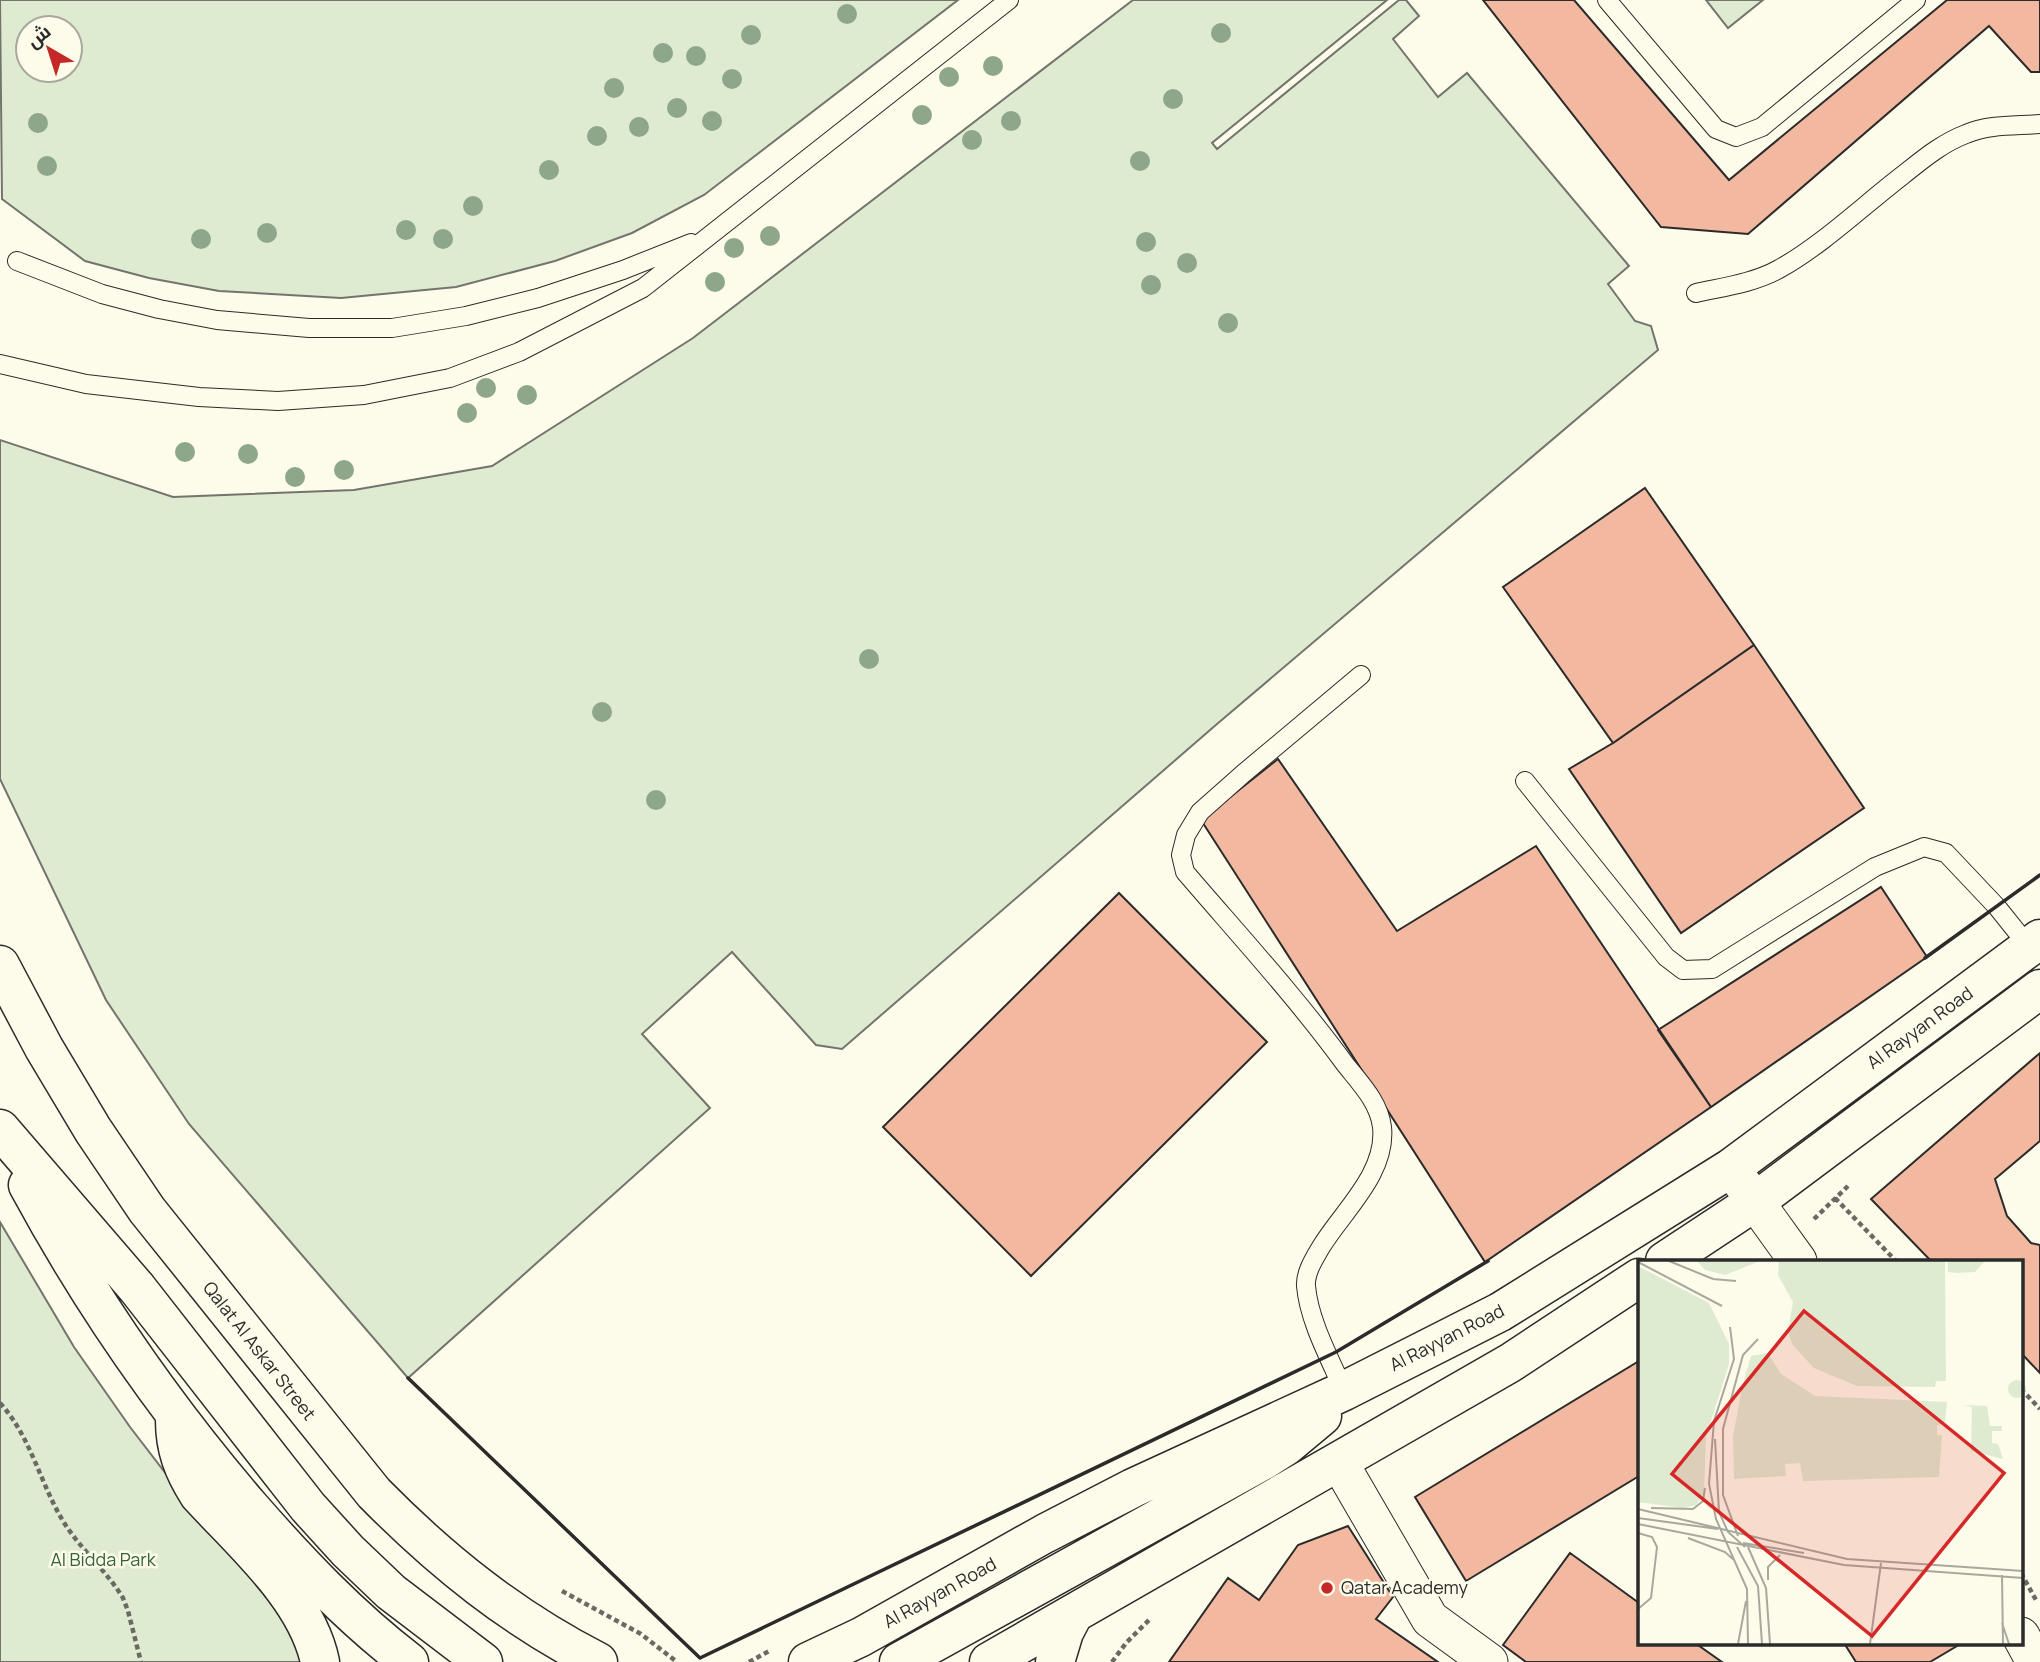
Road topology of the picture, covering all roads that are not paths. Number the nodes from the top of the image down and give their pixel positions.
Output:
1 (1009, 0) edge
2 (1607, 0) edge
3 (1916, 0) edge
4 (2040, 124) edge
5 (710, 235) junction
6 (17, 261) dead end
7 (1696, 293) dead end
8 (0, 364) edge
9 (1361, 675) dead end
10 (1525, 781) dead end
11 (2035, 943) edge
12 (0, 965) edge
13 (2040, 989) edge
14 (0, 1132) edge
15 (1731, 1168) junction
16 (1756, 1201) junction
17 (1667, 1260) edge
18 (1796, 1260) edge
19 (1638, 1279) edge
20 (1344, 1391) junction
21 (174, 1414) junction
22 (1339, 1462) junction
23 (1073, 1615) junction
24 (2022, 1638) edge
25 (553, 1649) edge
26 (320, 1662) edge
27 (409, 1662) edge
28 (483, 1662) edge
29 (598, 1662) edge
30 (808, 1662) edge
31 (899, 1662) edge
32 (989, 1662) edge
33 (1055, 1662) edge
34 (1489, 1662) edge
35 (2035, 1662) edge

1 - 5 lane
2 - 3 lane
4 - 7 lane
5 - 6 lane
5 - 8 lane
9 - 20 lane
10 - 11 lane
11 - 15 main road, Al Rayyan Road
12 - 25 main road, Qalat Al Askar Street
13 - 16 main road
14 - 21 main road
14 - 28 main road
15 - 16 street
15 - 20 main road, Al Rayyan Road
16 - 17 main road
16 - 18 street
19 - 22 main road
20 - 30 main road, Al Rayyan Road
20 - 31 main road
21 - 26 main road
21 - 27 main road
22 - 23 main road
22 - 34 street
23 - 32 main road
23 - 33 main road
24 - 35 street
25 - 29 main road, Qalat Al Askar Street

